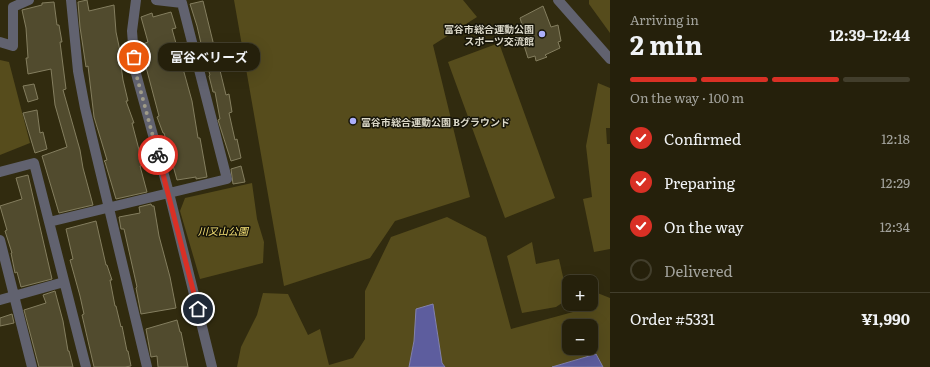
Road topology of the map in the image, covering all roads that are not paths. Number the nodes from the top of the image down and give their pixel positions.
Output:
1 (29, 0) edge
2 (71, 0) edge
3 (136, 0) edge
4 (156, 0) edge
5 (558, 0) edge
6 (0, 42) edge
7 (610, 59) edge
8 (0, 172) edge
9 (169, 193) junction
10 (109, 207) junction
11 (49, 222) junction
12 (0, 240) edge
13 (64, 282) junction
14 (14, 296) junction
15 (0, 300) edge
16 (32, 367) edge
17 (86, 367) edge
18 (147, 367) edge
19 (212, 367) edge

1 - 6 street
2 - 10 street
3 - 9 street
4 - 9 street
5 - 7 street
8 - 11 street
9 - 10 street
9 - 19 street
10 - 11 street
10 - 18 street
11 - 13 street
12 - 14 street
13 - 14 street
13 - 17 street
14 - 15 street
14 - 16 street

